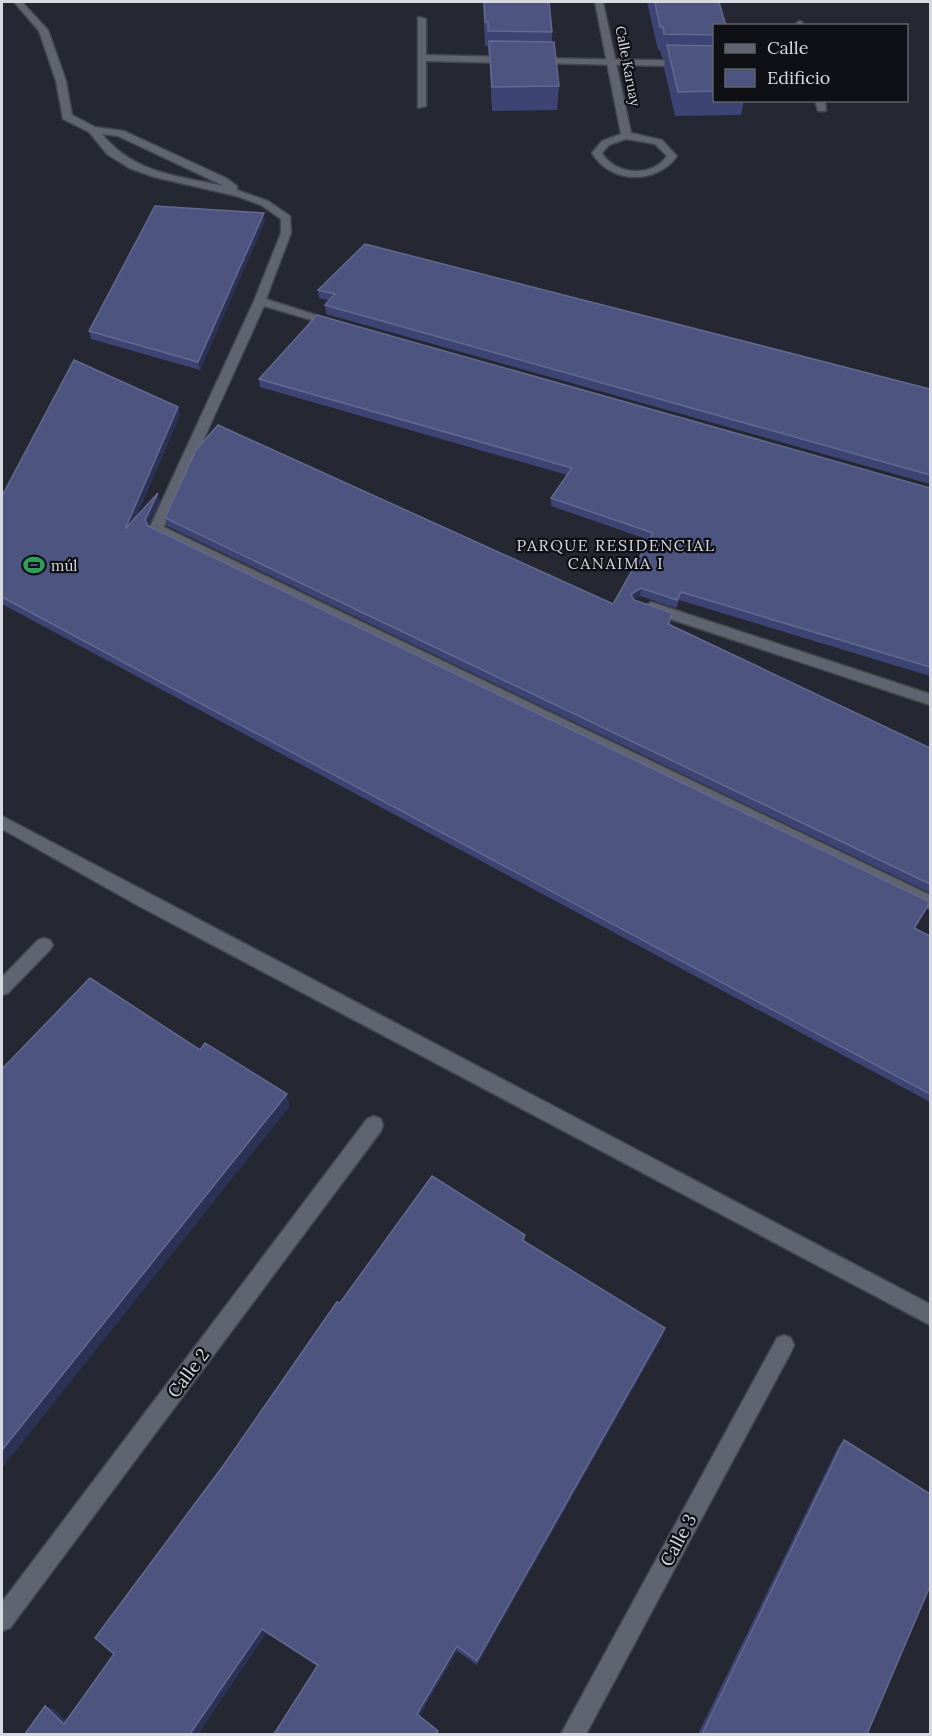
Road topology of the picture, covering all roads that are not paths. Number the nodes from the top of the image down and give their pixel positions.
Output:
1 (18, 2) edge
2 (599, 2) edge
3 (421, 19) dead end
4 (421, 58) junction
5 (613, 62) junction
6 (713, 64) edge
7 (421, 105) dead end
8 (93, 130) junction
9 (626, 136) junction
10 (241, 194) junction
11 (260, 302) junction
12 (351, 327) edge
13 (639, 603) edge
14 (930, 700) edge
15 (2, 822) edge
16 (930, 902) edge
17 (44, 945) dead end
18 (2, 988) edge
19 (374, 1125) dead end
20 (930, 1315) edge
21 (784, 1345) dead end
22 (2, 1620) edge
23 (573, 1734) edge

1 - 8 street
2 - 5 street, Calle Karuay
3 - 4 street
4 - 5 street
4 - 7 street
5 - 6 street
5 - 9 street, Calle Karuay
8 - 10 street
8 - 10 street
9 - 9 street
10 - 11 street
11 - 12 street
11 - 16 street
13 - 14 street
15 - 20 street
17 - 18 street
19 - 22 street, Calle 2
21 - 23 street, Calle 3

